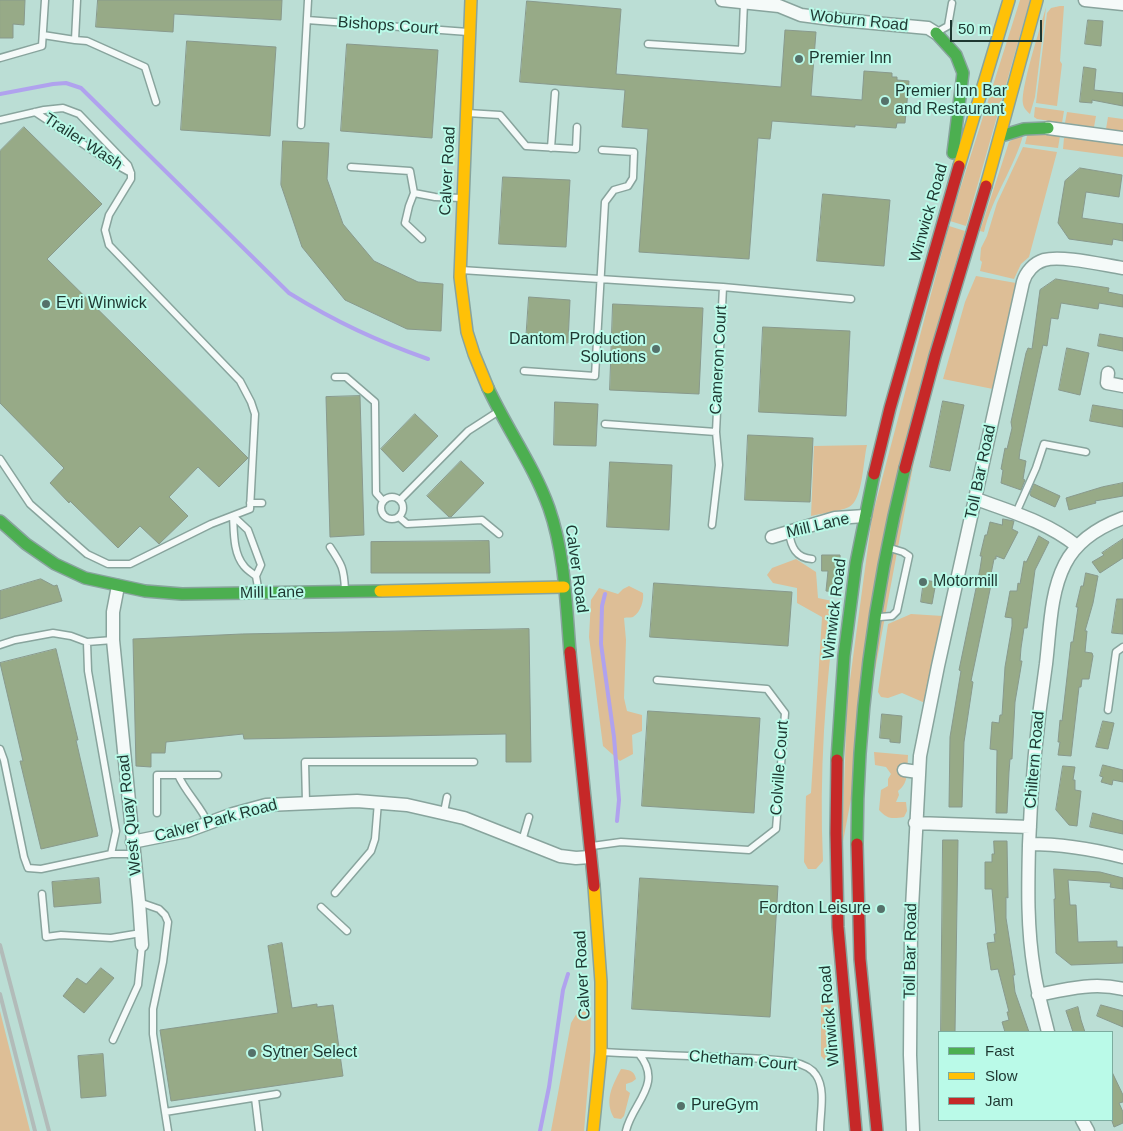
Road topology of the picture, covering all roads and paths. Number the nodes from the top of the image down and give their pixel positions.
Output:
1 (45, 0) edge
2 (77, 0) edge
3 (308, 0) edge
4 (471, 0) edge
5 (722, 0) edge
6 (1009, 0) edge
7 (1037, 0) edge
8 (1086, 0) edge
9 (744, 2) junction
10 (781, 3) edge
11 (952, 3) dead end
12 (1123, 4) edge
13 (307, 20) junction
14 (470, 32) junction
15 (936, 33) junction
16 (43, 36) junction
17 (75, 40) junction
18 (648, 44) dead end
19 (0, 58) edge
20 (555, 93) dead end
21 (156, 102) dead end
22 (35, 112) junction
23 (467, 113) junction
24 (0, 120) edge
25 (302, 125) dead end
26 (577, 127) dead end
27 (1048, 128) joint
28 (1001, 136) junction
29 (1123, 138) edge
30 (551, 148) junction
31 (602, 150) dead end
32 (351, 167) dead end
33 (131, 173) junction
34 (414, 193) junction
35 (463, 198) junction
36 (947, 208) junction
37 (422, 240) dead end
38 (1123, 268) edge
39 (461, 270) junction
40 (600, 280) junction
41 (723, 287) junction
42 (851, 299) dead end
43 (524, 371) dead end
44 (1108, 373) dead end
45 (335, 377) dead end
46 (1123, 386) edge
47 (499, 411) junction
48 (605, 424) dead end
49 (716, 432) junction
50 (1086, 452) dead end
51 (0, 459) edge
52 (976, 499) junction
53 (400, 500) junction
54 (383, 501) junction
55 (250, 503) junction
56 (262, 503) dead end
57 (1016, 513) junction
58 (234, 516) junction
59 (865, 516) junction
60 (399, 517) junction
61 (1123, 518) edge
62 (0, 521) edge
63 (712, 525) dead end
64 (789, 532) junction
65 (499, 534) dead end
66 (772, 537) dead end
67 (1077, 546) junction
68 (330, 547) dead end
69 (887, 547) junction
70 (812, 559) dead end
71 (256, 576) junction
72 (118, 586) junction
73 (564, 587) junction
74 (345, 592) junction
75 (259, 594) junction
76 (875, 617) junction
77 (113, 640) junction
78 (87, 642) junction
79 (0, 646) edge
80 (1123, 647) edge
81 (657, 680) dead end
82 (1108, 710) dead end
83 (0, 749) edge
84 (474, 762) dead end
85 (904, 770) dead end
86 (918, 772) junction
87 (218, 774) dead end
88 (178, 775) junction
89 (447, 797) dead end
90 (306, 802) junction
91 (378, 802) junction
92 (444, 812) junction
93 (157, 813) dead end
94 (530, 817) dead end
95 (208, 823) junction
96 (915, 823) junction
97 (1030, 826) junction
98 (522, 841) junction
99 (1029, 844) junction
100 (133, 848) junction
101 (590, 852) junction
102 (111, 854) junction
103 (1123, 857) edge
104 (335, 893) dead end
105 (42, 894) dead end
106 (139, 902) junction
107 (321, 907) dead end
108 (347, 931) dead end
109 (141, 939) junction
110 (1123, 989) edge
111 (1038, 995) junction
112 (1048, 1031) edge
113 (113, 1040) dead end
114 (601, 1052) junction
115 (639, 1054) junction
116 (278, 1094) dead end
117 (255, 1098) junction
118 (165, 1112) junction
119 (168, 1131) edge
120 (259, 1131) edge
121 (593, 1131) edge
122 (626, 1131) edge
123 (820, 1131) edge
124 (856, 1131) edge
125 (877, 1131) edge
126 (913, 1131) edge

1 - 16 lane
2 - 17 lane
3 - 13 lane
4 - 14 main road, Calver Road
5 - 9 street, Woburn Road
6 - 36 main road, Winwick Road
7 - 28 main road
8 - 12 street
9 - 10 street, Woburn Road
9 - 18 lane
10 - 15 street, Woburn Road
11 - 15 lane
13 - 14 lane, Bishops Court
13 - 25 lane
14 - 23 main road, Calver Road
15 - 36 main road
16 - 17 lane
16 - 19 lane
17 - 21 lane
20 - 30 lane
22 - 24 lane
22 - 33 lane, Trailer Wash
22 - 33 lane
23 - 30 lane
23 - 35 main road, Calver Road
26 - 30 lane
27 - 28 main road
27 - 29 street
28 - 69 main road
31 - 40 lane
32 - 34 lane
33 - 55 lane
34 - 35 lane
34 - 37 lane
35 - 39 main road, Calver Road
36 - 59 main road, Winwick Road
38 - 52 street, Toll Bar Road
39 - 40 lane, Cameron Court
39 - 47 main road, Calver Road
40 - 41 lane, Cameron Court
40 - 43 lane
41 - 42 lane, Cameron Court
41 - 49 lane, Cameron Court
44 - 46 street
45 - 54 lane
47 - 53 lane
47 - 73 main road, Calver Road
48 - 49 lane, Cameron Court
49 - 63 lane, Cameron Court
50 - 57 lane
51 - 58 lane
52 - 57 street
52 - 86 street, Toll Bar Road
53 - 54 lane
53 - 60 lane
54 - 60 lane
55 - 56 lane
55 - 58 lane
57 - 67 street
58 - 71 lane
58 - 71 lane
59 - 64 street, Mill Lane
59 - 124 main road, Winwick Road
60 - 65 lane
61 - 67 street, Chiltern Road
62 - 72 main road, Mill Lane
64 - 66 street, Mill Lane
64 - 70 lane
67 - 97 street, Chiltern Road
68 - 74 lane
69 - 76 main road
69 - 76 lane
71 - 75 lane
72 - 75 main road, Mill Lane
72 - 77 street, West Quay Road
73 - 74 main road, Mill Lane
73 - 101 main road, Calver Road
74 - 75 main road, Mill Lane
76 - 125 main road
77 - 78 lane
77 - 100 street, West Quay Road
78 - 79 lane
78 - 102 lane
80 - 82 lane
81 - 101 lane, Colville Court
83 - 102 lane
84 - 90 lane
85 - 86 street
86 - 96 street, Toll Bar Road
87 - 88 lane
88 - 93 lane
88 - 95 lane
89 - 92 lane
90 - 91 street, Calver Park Road
90 - 95 street, Calver Park Road
91 - 92 street, Calver Park Road
91 - 104 lane
92 - 98 street, Calver Park Road
94 - 98 lane
95 - 100 street, Calver Park Road
96 - 97 street
96 - 126 street, Toll Bar Road
97 - 99 street, Chiltern Road
98 - 101 street, Calver Park Road
99 - 103 street
99 - 111 street, Chiltern Road
100 - 102 lane
100 - 106 street, West Quay Road
101 - 114 main road, Calver Road
105 - 109 lane
106 - 109 street, West Quay Road
106 - 118 lane
107 - 108 lane
109 - 113 lane, West Quay Road
110 - 111 street
111 - 112 street, Chiltern Road
114 - 115 lane, Chetham Court
114 - 121 main road, Calver Road
115 - 122 lane
115 - 123 lane, Chetham Court
116 - 117 lane
117 - 118 lane
117 - 120 lane
118 - 119 lane

